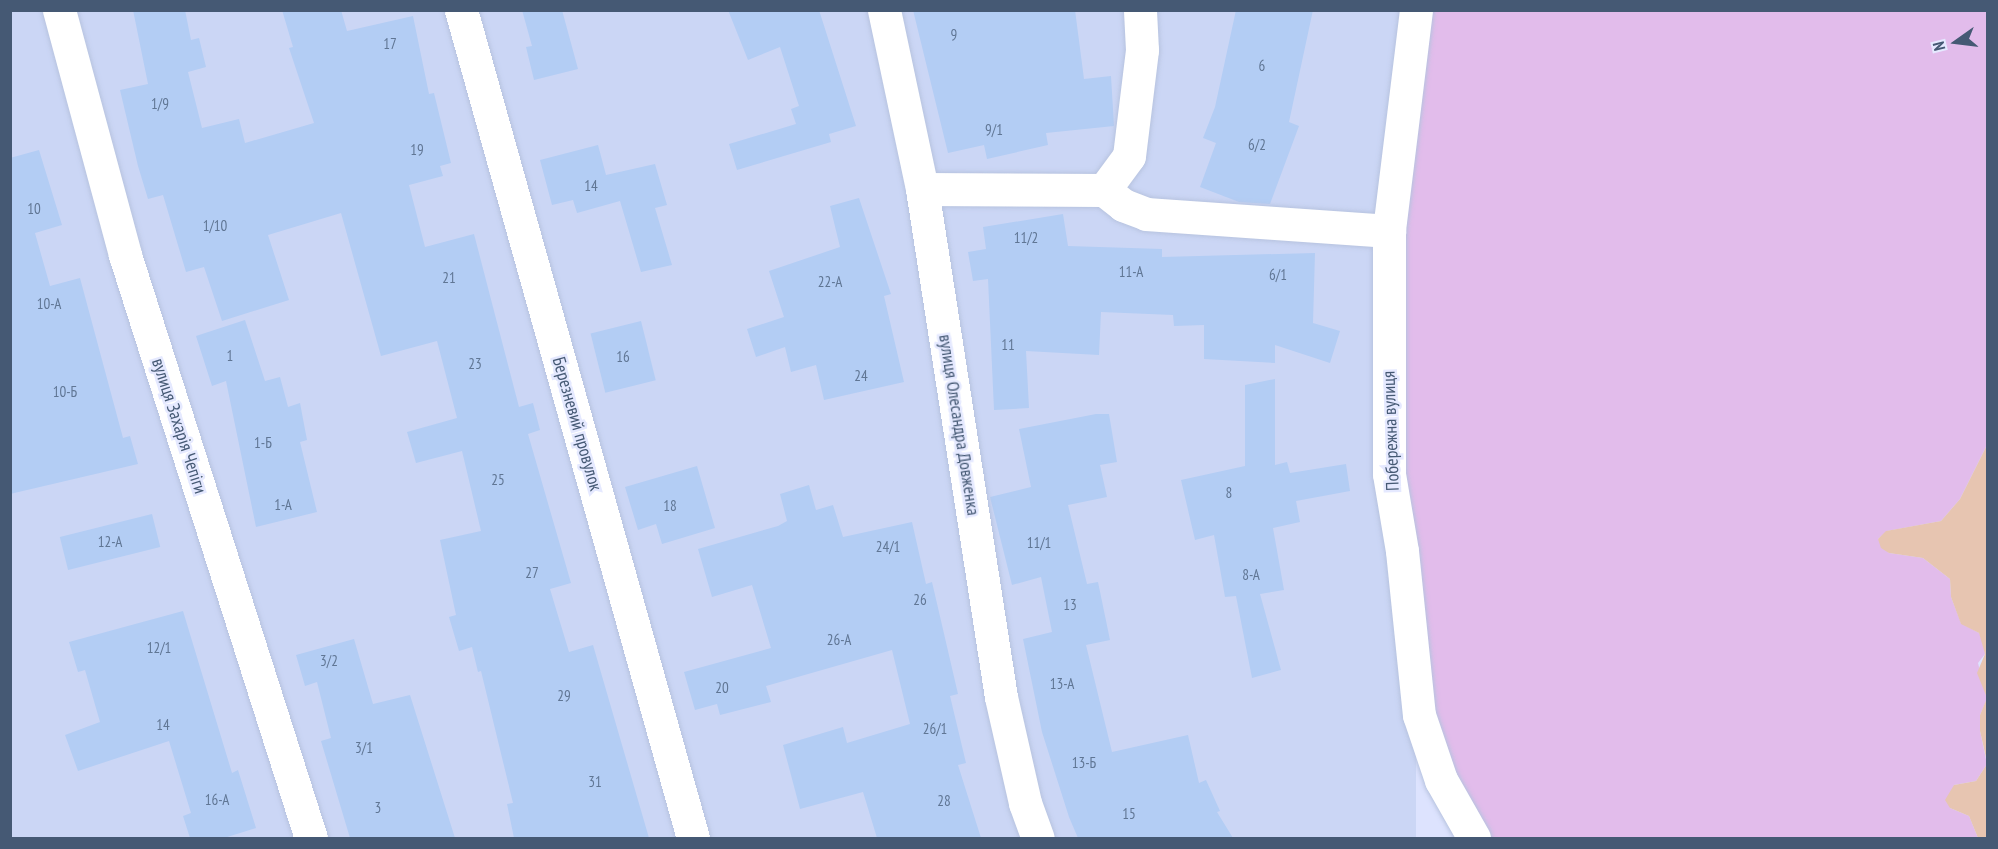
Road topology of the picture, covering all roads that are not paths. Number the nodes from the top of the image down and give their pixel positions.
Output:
1 (59, 10) edge
2 (461, 10) edge
3 (884, 10) edge
4 (1140, 10) edge
5 (1416, 10) edge
6 (922, 189) junction
7 (1104, 190) junction
8 (1389, 231) junction
9 (311, 838) edge
10 (693, 838) edge
11 (1038, 838) edge
12 (1474, 838) edge

1 - 9 street, вулиця Захарія Чепіги
2 - 10 street, Березневий провулок
3 - 6 street, вулиця Олесандра Довженка
4 - 7 street
5 - 8 street, Побережна вулиця
6 - 7 street
6 - 11 street, вулиця Олесандра Довженка
7 - 8 street
8 - 12 street, Побережна вулиця

